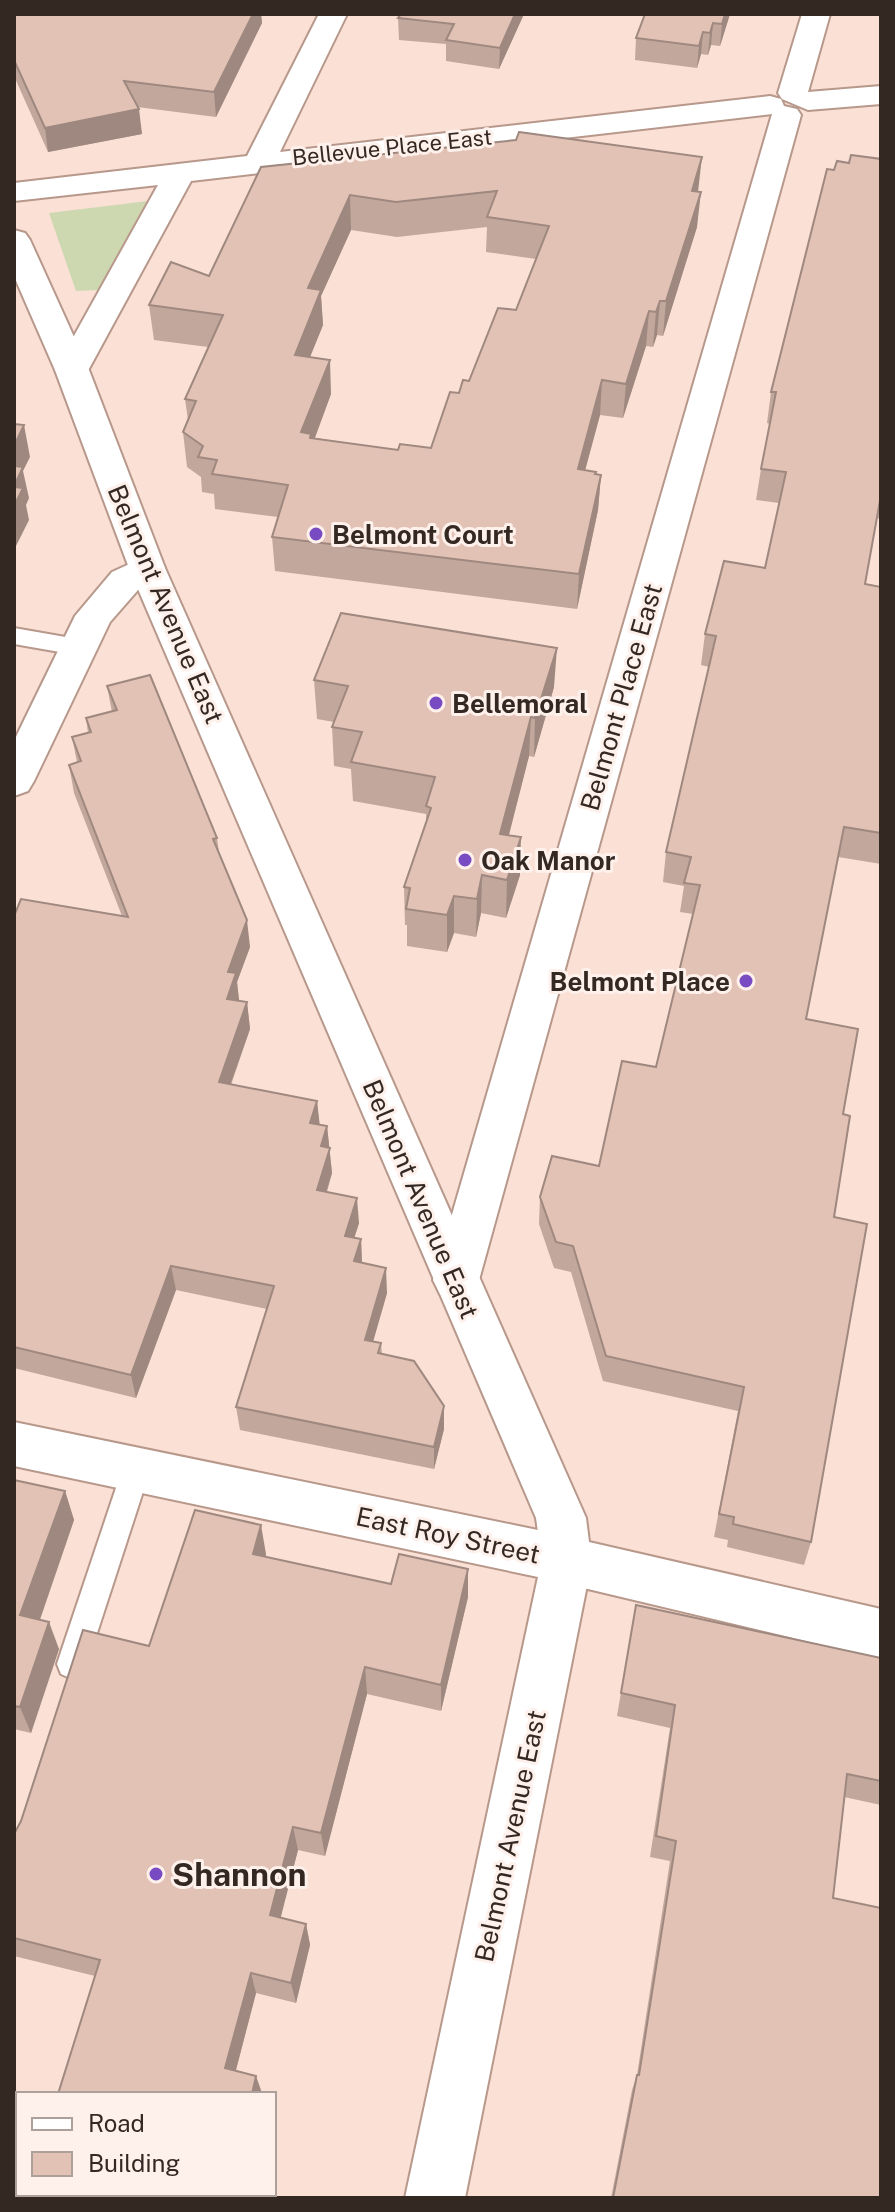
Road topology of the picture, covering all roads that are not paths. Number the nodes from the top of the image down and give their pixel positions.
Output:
1 (333, 14) edge
2 (816, 14) edge
3 (881, 95) edge
4 (789, 104) junction
5 (260, 161) junction
6 (181, 171) junction
7 (14, 192) edge
8 (14, 240) edge
9 (72, 370) junction
10 (147, 568) junction
11 (14, 636) edge
12 (77, 647) junction
13 (14, 781) edge
14 (456, 1280) junction
15 (14, 1444) edge
16 (136, 1470) junction
17 (567, 1560) junction
18 (881, 1634) edge
19 (63, 1693) edge
20 (435, 2198) edge

1 - 5 street
2 - 4 street, Belmont Place East
3 - 4 street, Bellevue Place East
4 - 5 street, Bellevue Place East
4 - 14 street, Belmont Place East
5 - 6 street, Bellevue Place East
6 - 7 street, Bellevue Place East
6 - 9 street
8 - 9 street, Belmont Avenue East
9 - 10 street, Belmont Avenue East
10 - 12 street
10 - 14 street, Belmont Avenue East
11 - 12 lane
12 - 13 street
14 - 17 street, Belmont Avenue East
15 - 16 street, East Roy Street
16 - 17 street, East Roy Street
16 - 19 lane
17 - 18 street, East Roy Street
17 - 20 street, Belmont Avenue East

